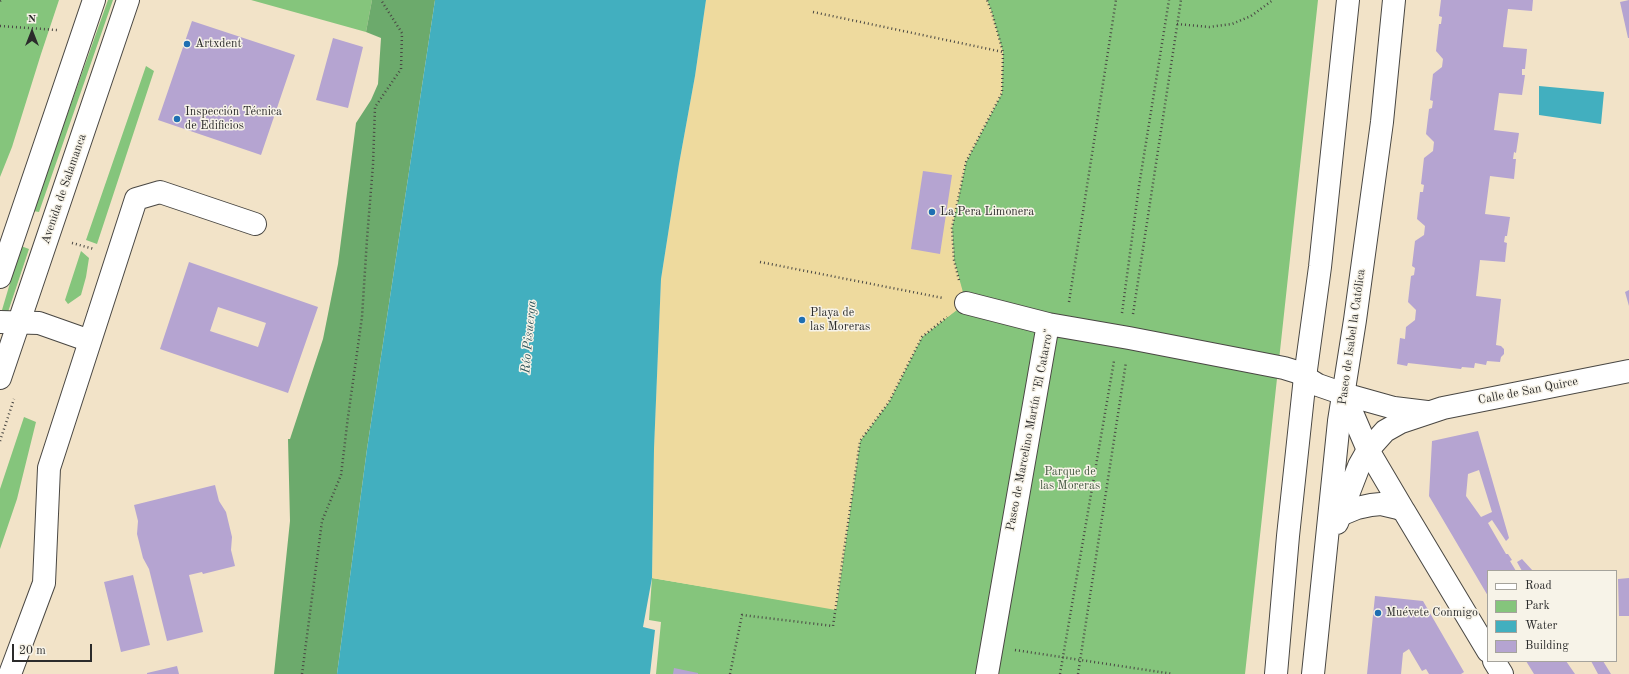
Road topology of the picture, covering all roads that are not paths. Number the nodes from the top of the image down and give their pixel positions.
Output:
1 (94, 0) edge
2 (128, 0) edge
3 (1348, 0) edge
4 (1394, 0) edge
5 (255, 224) dead end
6 (0, 277) edge
7 (966, 303) road end
8 (10, 322) edge
9 (1056, 325) junction
10 (90, 341) junction
11 (1629, 370) edge
12 (1305, 377) junction
13 (0, 378) edge
14 (1344, 394) junction
15 (1427, 412) junction
16 (1368, 450) junction
17 (1404, 511) junction
18 (1340, 516) junction
19 (1327, 548) junction
20 (1487, 649) edge
21 (1495, 662) edge
22 (10, 674) edge
23 (987, 674) edge
24 (1276, 674) edge
25 (1313, 674) edge
26 (1502, 674) edge

1 - 6 main road
2 - 8 main road, Avenida de Salamanca
3 - 12 main road
4 - 14 main road, Paseo de Isabel la Católica
5 - 10 main road
7 - 9 main road
8 - 10 main road
8 - 13 main road, Avenida de Salamanca
9 - 12 main road, Paseo de Marcelino Martín "El Catarro"
9 - 23 main road, Paseo de Marcelino Martín "El Catarro"
10 - 22 main road
11 - 15 main road, Calle de San Quirce
12 - 14 main road, Calle de San Quirce
12 - 24 main road
14 - 15 main road, Calle de San Quirce
14 - 16 main road
14 - 19 main road, Paseo de Isabel la Católica
15 - 16 main road, Calle de San Quirce
16 - 17 main road
16 - 18 main road, Calle de San Quirce
17 - 18 main road
17 - 20 main road
18 - 19 main road, Calle de San Quirce
19 - 25 main road, Paseo de Isabel la Católica
21 - 26 main road

